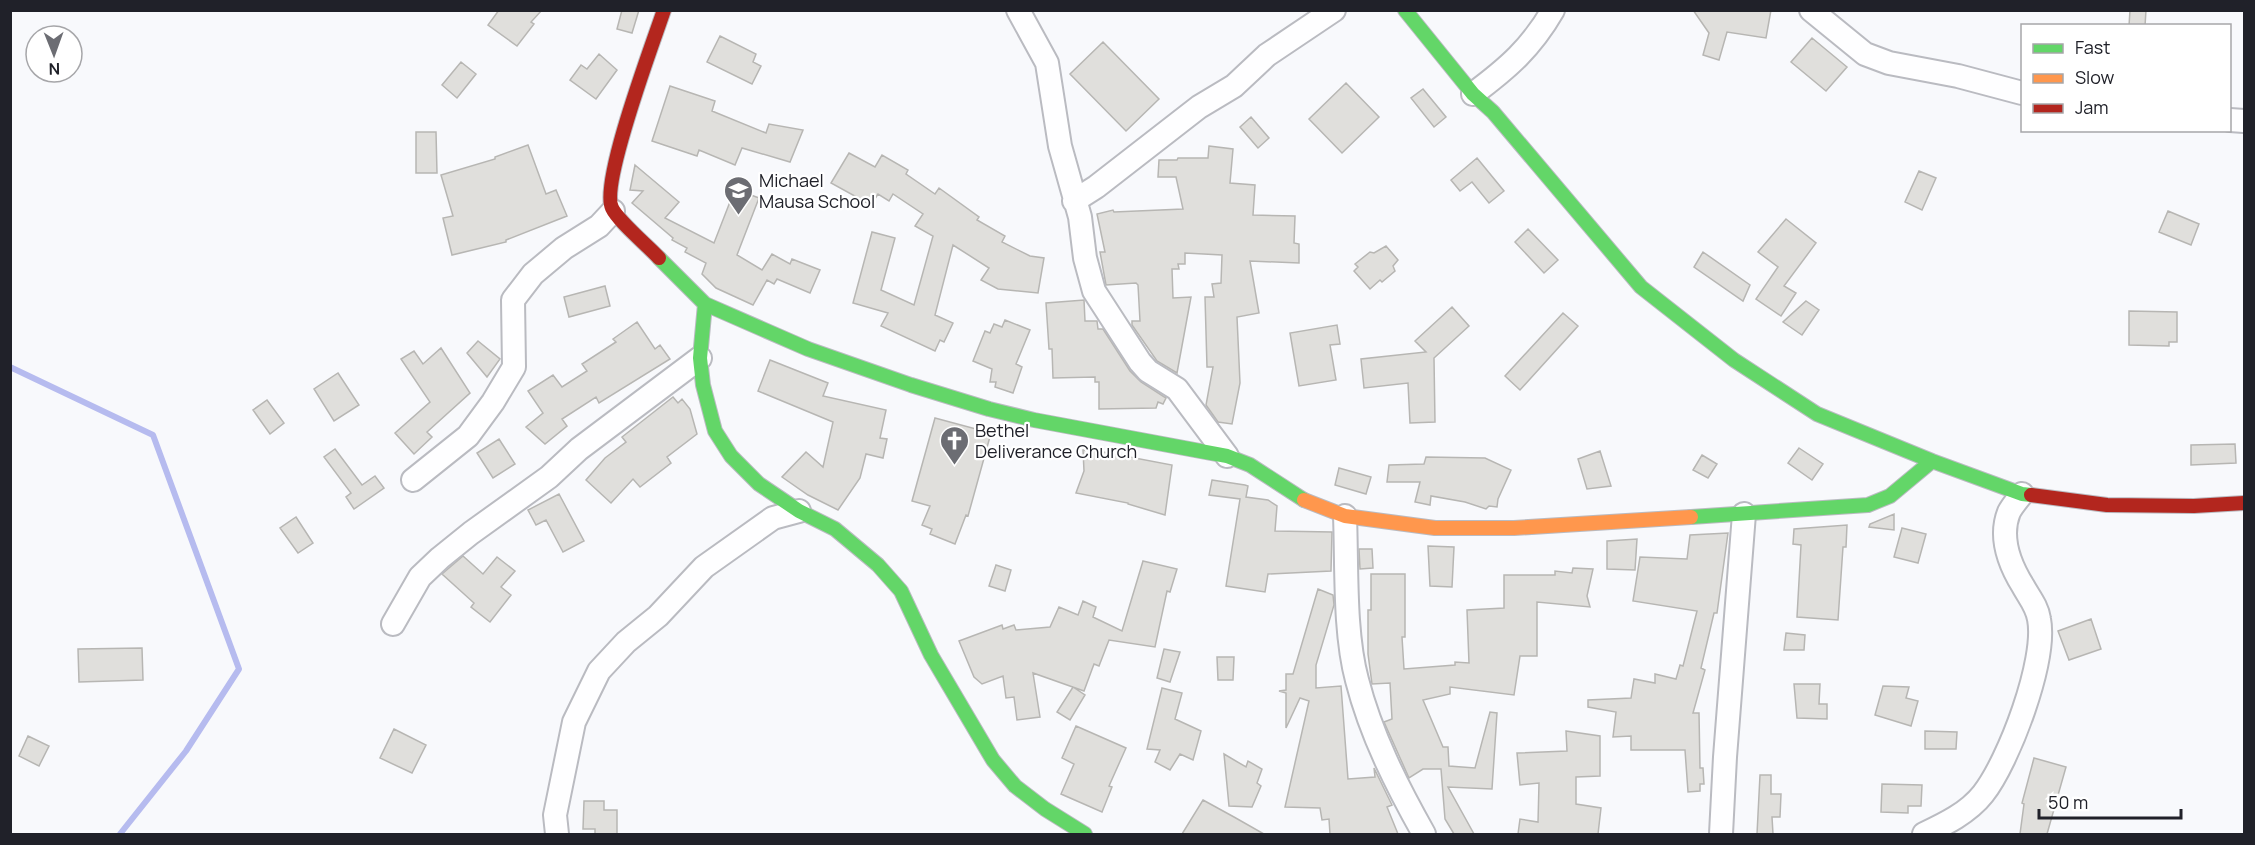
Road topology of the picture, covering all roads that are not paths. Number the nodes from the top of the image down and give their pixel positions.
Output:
1 (664, 10) edge
2 (1018, 10) edge
3 (1334, 10) edge
4 (1405, 10) edge
5 (1553, 10) edge
6 (1811, 10) edge
7 (2021, 93) edge
8 (1473, 94) junction
9 (1074, 201) junction
10 (613, 211) junction
11 (705, 304) junction
12 (700, 358) junction
13 (1227, 456) junction
14 (1932, 461) junction
15 (413, 480) dead end
16 (2022, 494) junction
17 (2244, 503) edge
18 (799, 511) junction
19 (1744, 514) junction
20 (1345, 516) junction
21 (393, 624) dead end
22 (557, 834) edge
23 (1085, 834) edge
24 (1424, 834) edge
25 (1721, 834) edge
26 (1923, 834) edge

1 - 10 street
2 - 9 street
3 - 9 street
4 - 8 street
5 - 8 street
6 - 7 street
8 - 14 street
9 - 13 street
10 - 11 street
10 - 15 street
11 - 12 street
11 - 13 street
12 - 18 street
12 - 21 street
13 - 20 street
14 - 16 street
14 - 19 street
16 - 17 street
16 - 26 street
18 - 22 street
18 - 23 street
19 - 20 street
19 - 25 street
20 - 24 street

